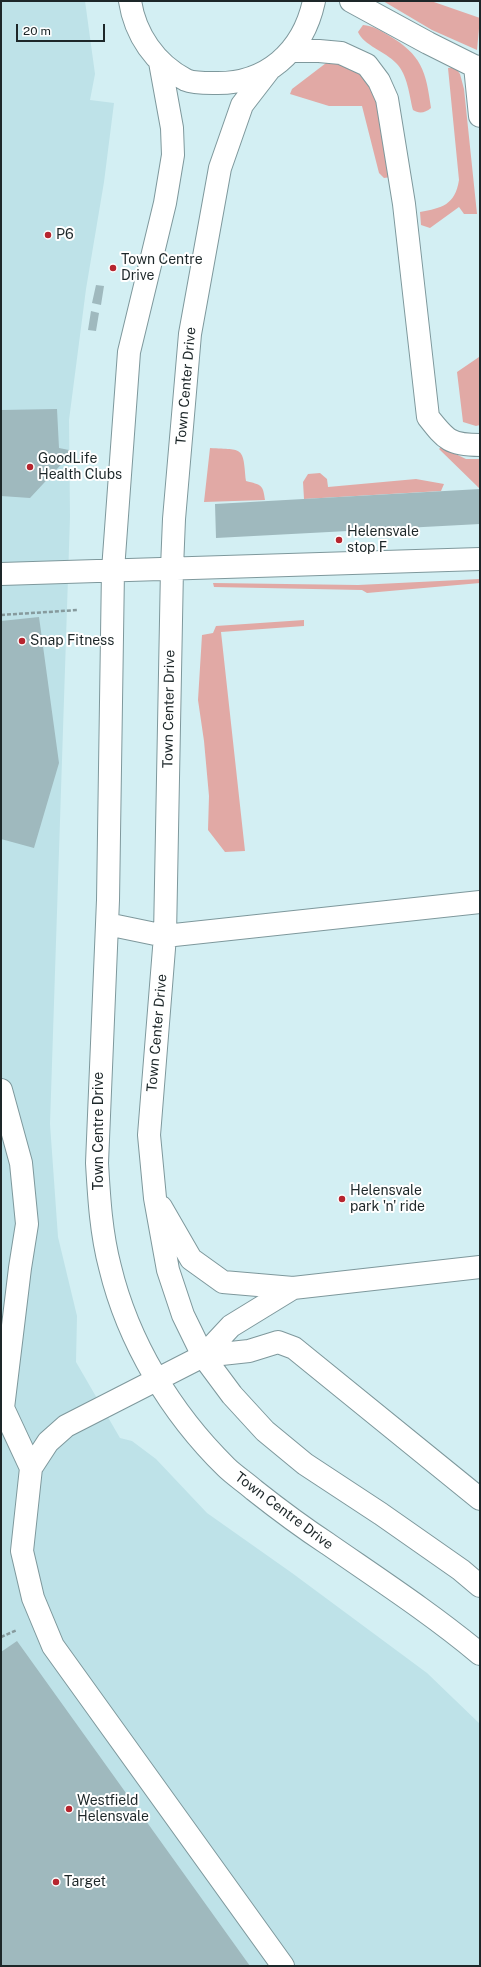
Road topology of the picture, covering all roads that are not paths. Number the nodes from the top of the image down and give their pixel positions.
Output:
1 (130, 1) edge
2 (314, 1) edge
3 (351, 1) edge
4 (292, 51) junction
5 (160, 62) junction
6 (478, 67) edge
7 (269, 70) junction
8 (480, 116) edge
9 (480, 445) edge
10 (480, 558) edge
11 (172, 568) junction
12 (113, 570) junction
13 (1, 574) edge
14 (480, 902) edge
15 (107, 924) junction
16 (165, 936) junction
17 (1, 1090) edge
18 (155, 1198) junction
19 (480, 1267) edge
20 (293, 1288) junction
21 (203, 1356) junction
22 (157, 1380) junction
23 (31, 1468) junction
24 (480, 1499) edge
25 (480, 1586) edge
26 (480, 1654) edge
27 (283, 1966) edge

1 - 5 street
2 - 4 street
3 - 6 street
4 - 7 street
4 - 9 street
5 - 7 street
5 - 12 street
6 - 8 street
7 - 11 street, Town Center Drive
10 - 11 street
11 - 12 street
11 - 16 street, Town Center Drive
12 - 13 street
12 - 15 street
14 - 16 street
15 - 16 street
15 - 22 street, Town Centre Drive
16 - 18 street, Town Center Drive
17 - 23 street
18 - 20 street
18 - 21 street, Town Center Drive
19 - 20 street
20 - 21 street
21 - 22 street
21 - 24 street
21 - 25 street
22 - 23 street
22 - 26 street, Town Centre Drive
23 - 27 street

